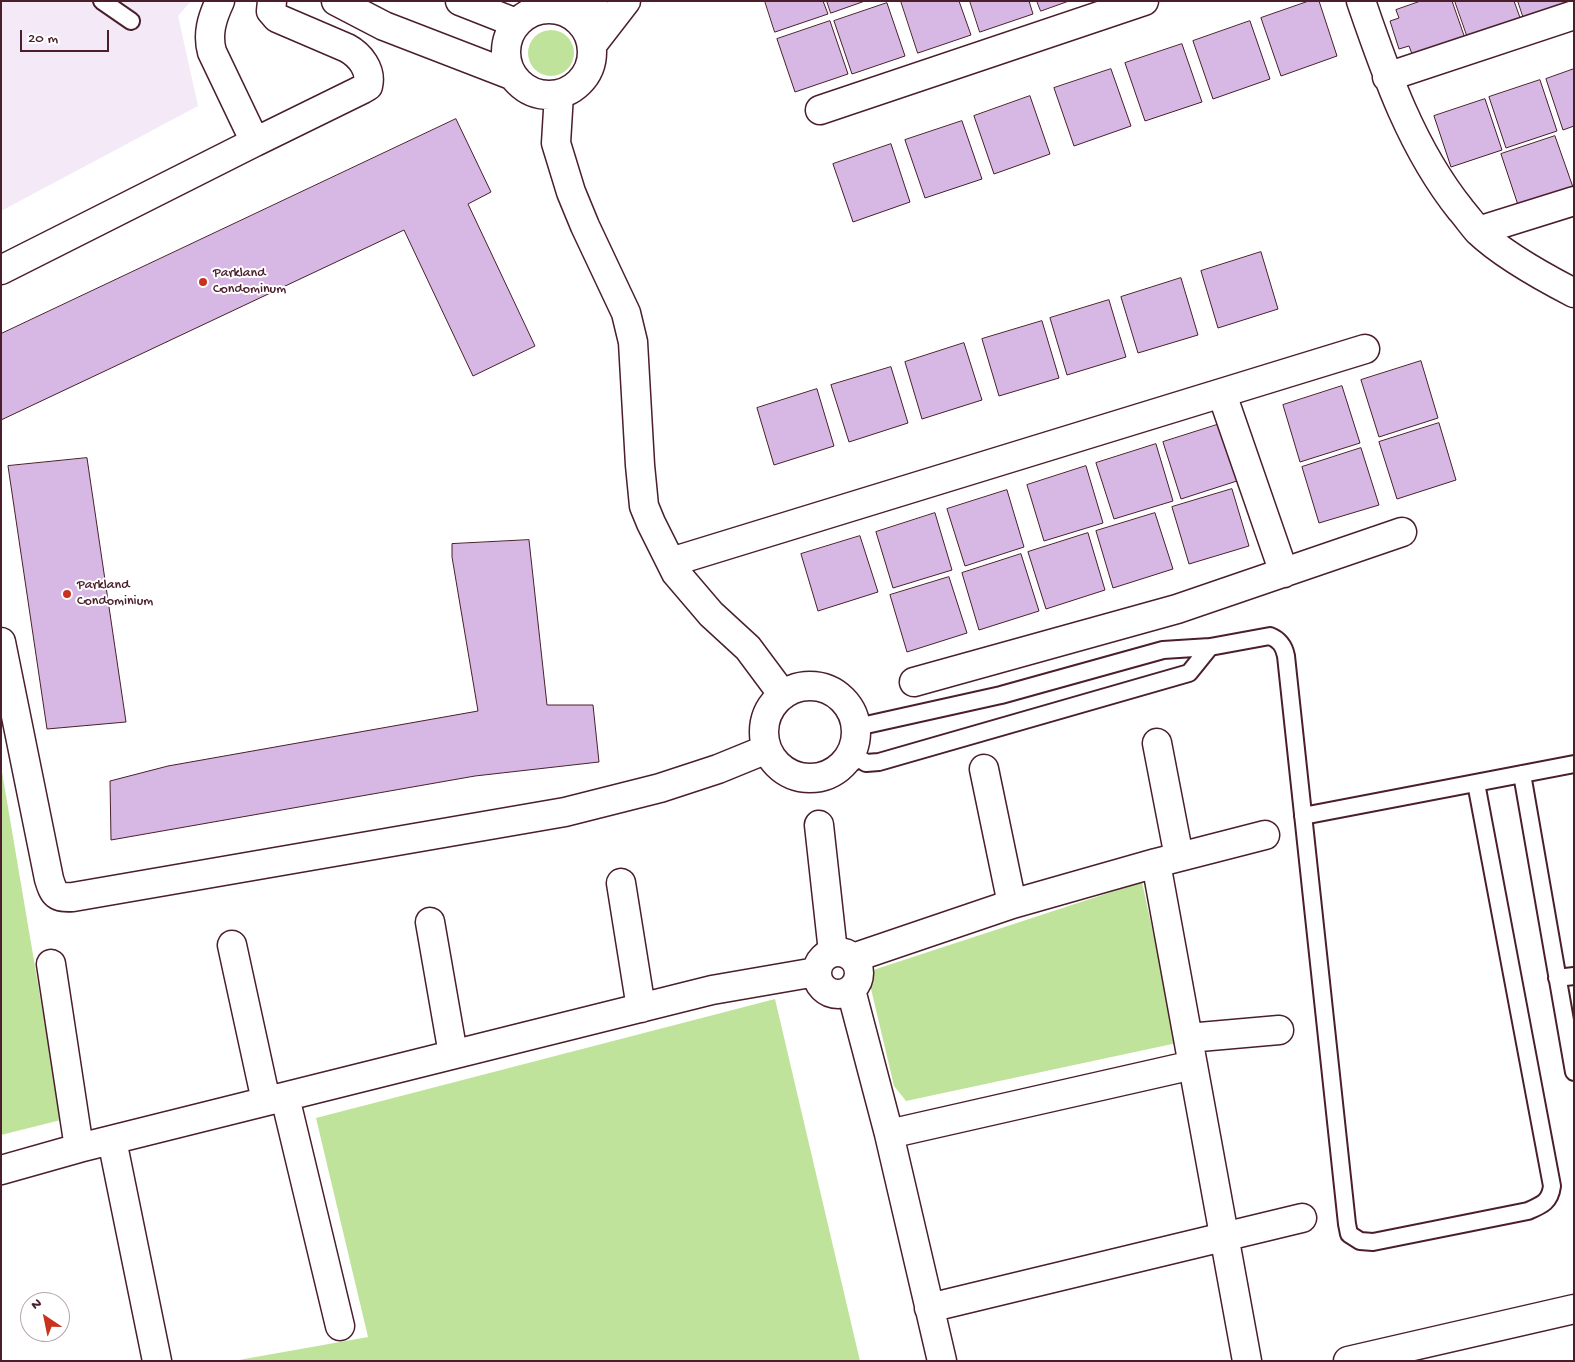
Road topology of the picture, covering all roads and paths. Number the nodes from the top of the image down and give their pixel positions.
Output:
1 (102, 1) edge
2 (220, 1) edge
3 (272, 1) edge
4 (336, 1) edge
5 (460, 1) edge
6 (626, 1) edge
7 (1144, 1) edge
8 (1361, 1) edge
9 (585, 10) edge
10 (1574, 15) edge
11 (131, 20) dead end
12 (516, 23) junction
13 (592, 45) junction
14 (511, 75) junction
15 (1387, 77) junction
16 (558, 94) junction
17 (820, 110) dead end
18 (255, 142) junction
19 (1574, 201) edge
20 (1478, 231) junction
21 (1, 270) edge
22 (1574, 293) edge
23 (1365, 349) dead end
24 (1222, 394) junction
25 (1402, 532) dead end
26 (671, 562) junction
27 (1284, 573) junction
28 (1, 642) edge
29 (1210, 647) junction
30 (914, 682) dead end
31 (783, 695) junction
32 (857, 727) junction
33 (1157, 743) dead end
34 (767, 749) junction
35 (1574, 764) edge
36 (841, 767) junction
37 (984, 769) dead end
38 (1522, 774) junction
39 (1476, 782) junction
40 (1304, 816) junction
41 (819, 824) dead end
42 (1265, 834) dead end
43 (1167, 860) junction
44 (621, 883) dead end
45 (1012, 904) junction
46 (430, 922) dead end
47 (232, 946) dead end
48 (834, 961) junction
49 (51, 964) dead end
50 (1574, 976) edge
51 (1557, 978) junction
52 (851, 990) junction
53 (642, 1008) junction
54 (1279, 1030) dead end
55 (1188, 1038) junction
56 (453, 1054) junction
57 (1193, 1065) junction
58 (1574, 1072) edge
59 (275, 1099) junction
60 (889, 1134) junction
61 (112, 1140) junction
62 (79, 1148) junction
63 (1, 1170) edge
64 (1302, 1218) dead end
65 (1224, 1237) junction
66 (929, 1308) junction
67 (1574, 1309) edge
68 (340, 1326) dead end
69 (157, 1361) edge
70 (942, 1361) edge
71 (1247, 1361) edge
72 (1348, 1361) edge

1 - 11 lane
2 - 18 street
3 - 18 street
4 - 14 street
5 - 12 street
6 - 13 street
7 - 17 street
8 - 15 street
9 - 12 street
9 - 13 street
10 - 15 street
12 - 14 street
13 - 16 street
14 - 16 street
15 - 20 street
16 - 26 street
18 - 21 street
19 - 20 street
20 - 22 street
23 - 24 street
24 - 26 street
24 - 27 street
25 - 27 street
26 - 31 street
27 - 30 street
28 - 34 street
29 - 32 lane
29 - 36 lane
29 - 40 lane
31 - 32 street
31 - 34 street
32 - 36 street
33 - 43 street
34 - 36 street
35 - 38 lane
37 - 45 street
38 - 39 lane
38 - 51 lane
39 - 40 lane
39 - 40 lane
41 - 48 street
42 - 43 street
43 - 45 street
43 - 55 street
44 - 53 street
45 - 48 street
46 - 56 street
47 - 59 street
48 - 52 street
48 - 52 street
48 - 53 street
49 - 62 street
50 - 51 lane
51 - 58 lane
52 - 60 street
53 - 56 street
54 - 55 street
55 - 57 street
56 - 59 street
57 - 60 street
57 - 65 street
59 - 61 street
59 - 68 street
60 - 66 street
61 - 62 street
61 - 69 street
62 - 63 street
64 - 65 street
65 - 66 street
65 - 71 street
66 - 70 street
67 - 72 street

